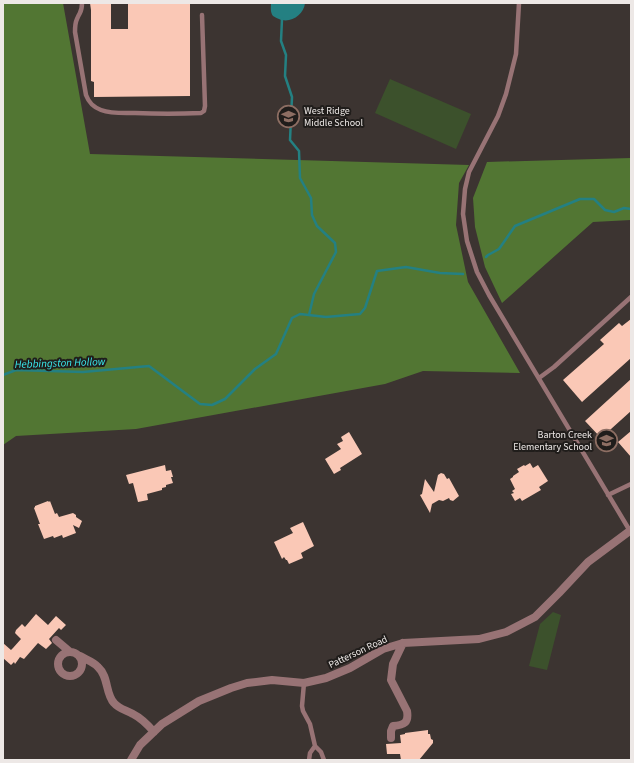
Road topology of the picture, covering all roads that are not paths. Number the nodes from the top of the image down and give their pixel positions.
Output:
1 (82, 3) edge
2 (519, 3) edge
3 (202, 15) dead end
4 (631, 297) edge
5 (539, 378) junction
6 (631, 484) edge
7 (608, 495) junction
8 (630, 531) edge
9 (56, 640) dead end
10 (403, 643) junction
11 (69, 651) junction
12 (80, 656) junction
13 (304, 682) junction
14 (154, 732) junction
15 (391, 738) dead end
16 (315, 746) junction
17 (131, 760) edge
18 (309, 760) edge
19 (324, 760) edge

1 - 3 lane
2 - 5 lane
4 - 5 lane
5 - 7 lane
6 - 7 lane
7 - 8 lane
8 - 10 street, Patterson Road
9 - 11 street
10 - 13 street, Patterson Road
10 - 15 street
11 - 12 street
11 - 12 street
12 - 14 street
13 - 14 street, Patterson Road
13 - 16 lane
14 - 17 street, Patterson Road
16 - 18 lane
16 - 19 lane

